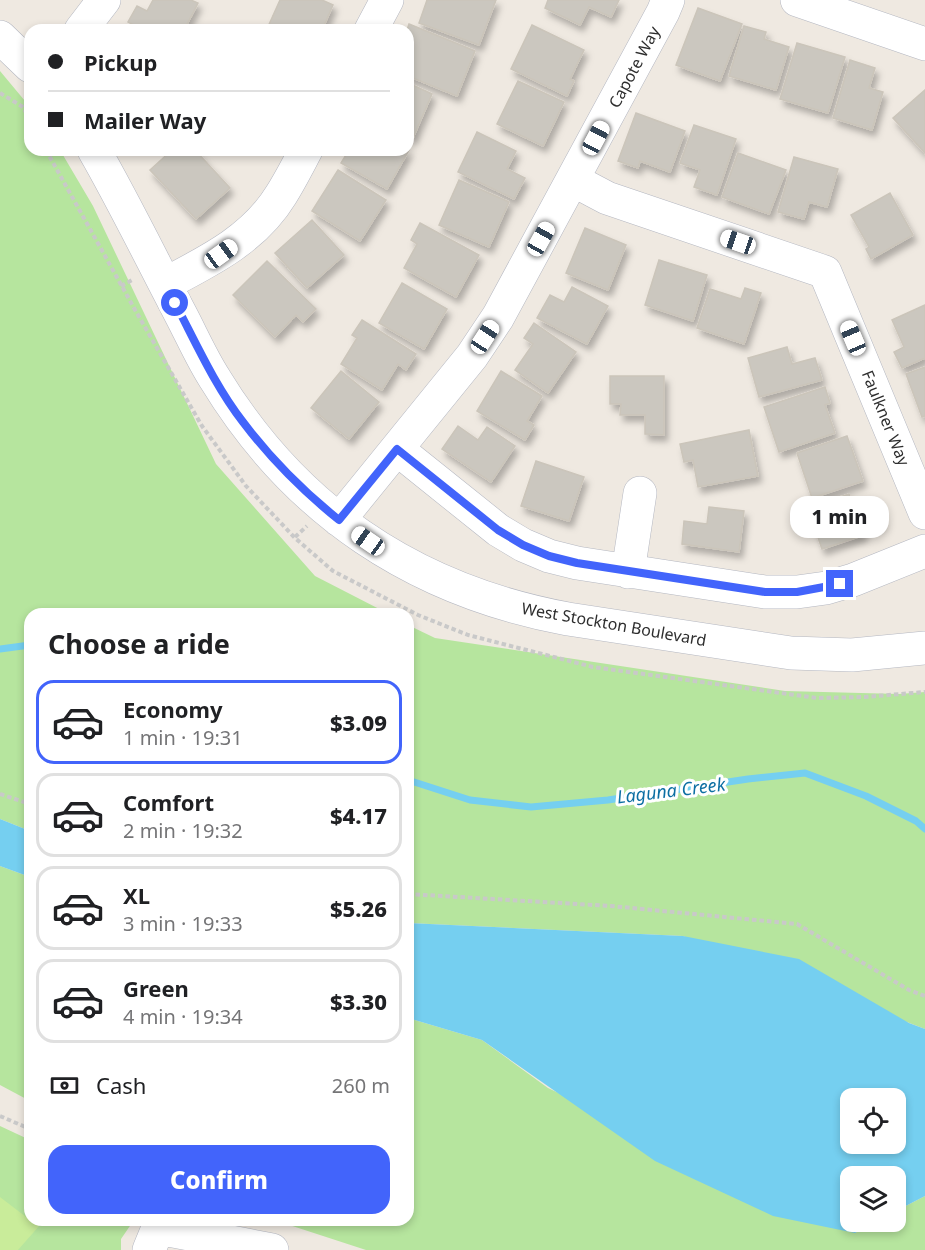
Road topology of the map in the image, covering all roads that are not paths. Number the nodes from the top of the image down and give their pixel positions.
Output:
1 (104, 0) edge
2 (387, 0) edge
3 (668, 0) edge
4 (797, 0) edge
5 (86, 24) edge
6 (374, 24) edge
7 (0, 37) edge
8 (925, 44) edge
9 (24, 60) edge
10 (97, 156) edge
11 (303, 156) edge
12 (573, 180) junction
13 (165, 284) junction
14 (397, 449) junction
15 (640, 493) dead end
16 (925, 513) edge
17 (339, 520) junction
18 (925, 551) edge
19 (628, 572) junction
20 (925, 648) edge
21 (149, 1250) edge
22 (272, 1250) edge

1 - 5 street
2 - 6 street
3 - 12 street, Capote Way
4 - 8 street
7 - 9 street
10 - 13 street, West Stockton Boulevard
11 - 13 street
12 - 14 street, Capote Way
12 - 16 street, Faulkner Way
13 - 17 street, West Stockton Boulevard
14 - 17 street, Capote Way
14 - 19 street
15 - 19 street
17 - 20 street, West Stockton Boulevard
18 - 19 street
21 - 22 street

